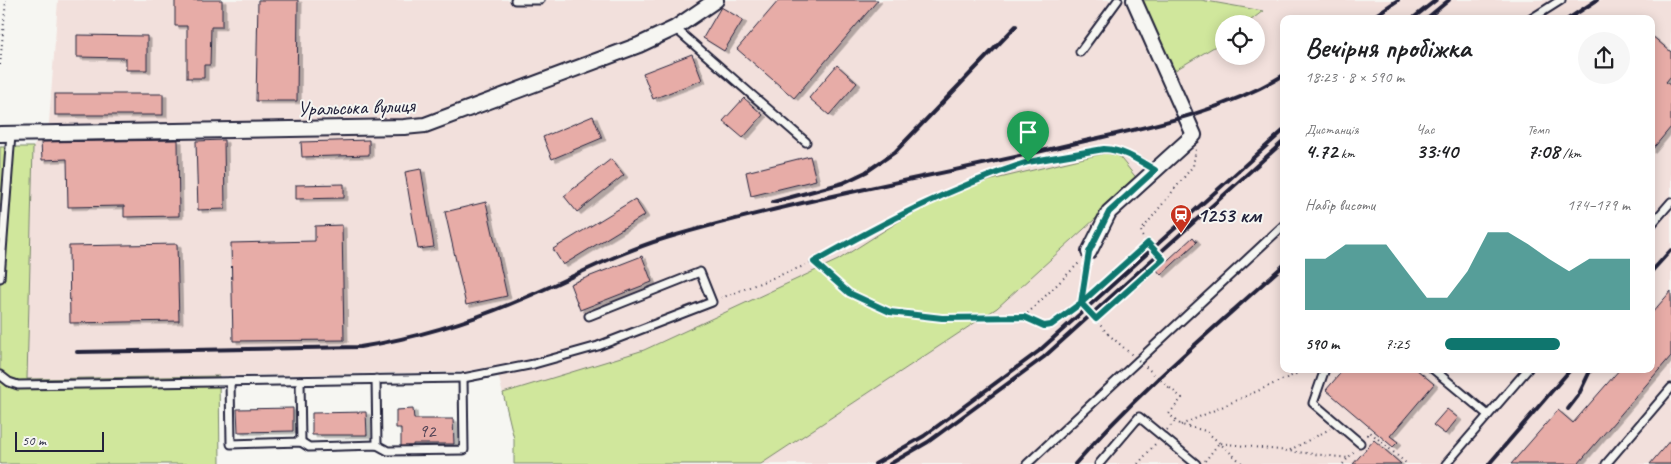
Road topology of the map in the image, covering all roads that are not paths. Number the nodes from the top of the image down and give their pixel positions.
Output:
1 (515, 0) edge
2 (540, 0) edge
3 (1118, 0) edge
4 (1134, 0) edge
5 (1561, 0) edge
6 (709, 2) edge
7 (1537, 15) edge
8 (675, 28) junction
9 (1080, 52) dead end
10 (5, 134) edge
11 (806, 142) dead end
12 (1671, 202) edge
13 (1655, 220) edge
14 (1280, 229) edge
15 (1089, 252) road end
16 (0, 278) edge
17 (589, 316) dead end
18 (1324, 373) edge
19 (1438, 373) edge
20 (1525, 373) edge
21 (0, 375) edge
22 (463, 378) junction
23 (376, 380) junction
24 (300, 381) junction
25 (230, 382) junction
26 (1671, 388) edge
27 (1488, 415) junction
28 (301, 442) junction
29 (1360, 443) road end
30 (378, 446) junction
31 (1027, 464) edge
32 (1099, 464) edge
33 (1196, 464) edge
34 (1446, 464) edge
35 (1606, 464) edge

1 - 2 lane
3 - 9 lane
4 - 15 street
5 - 7 lane
6 - 8 street, Уральська вулиця
8 - 10 street, Уральська вулиця
8 - 11 lane
10 - 16 lane
12 - 13 lane
14 - 31 lane
17 - 22 lane
18 - 29 lane
19 - 27 lane
20 - 27 lane
21 - 25 lane
22 - 23 lane
22 - 30 lane
23 - 24 lane
23 - 30 lane
24 - 25 lane
24 - 28 lane
25 - 28 lane
26 - 35 lane
27 - 34 lane
28 - 30 lane
32 - 33 lane

